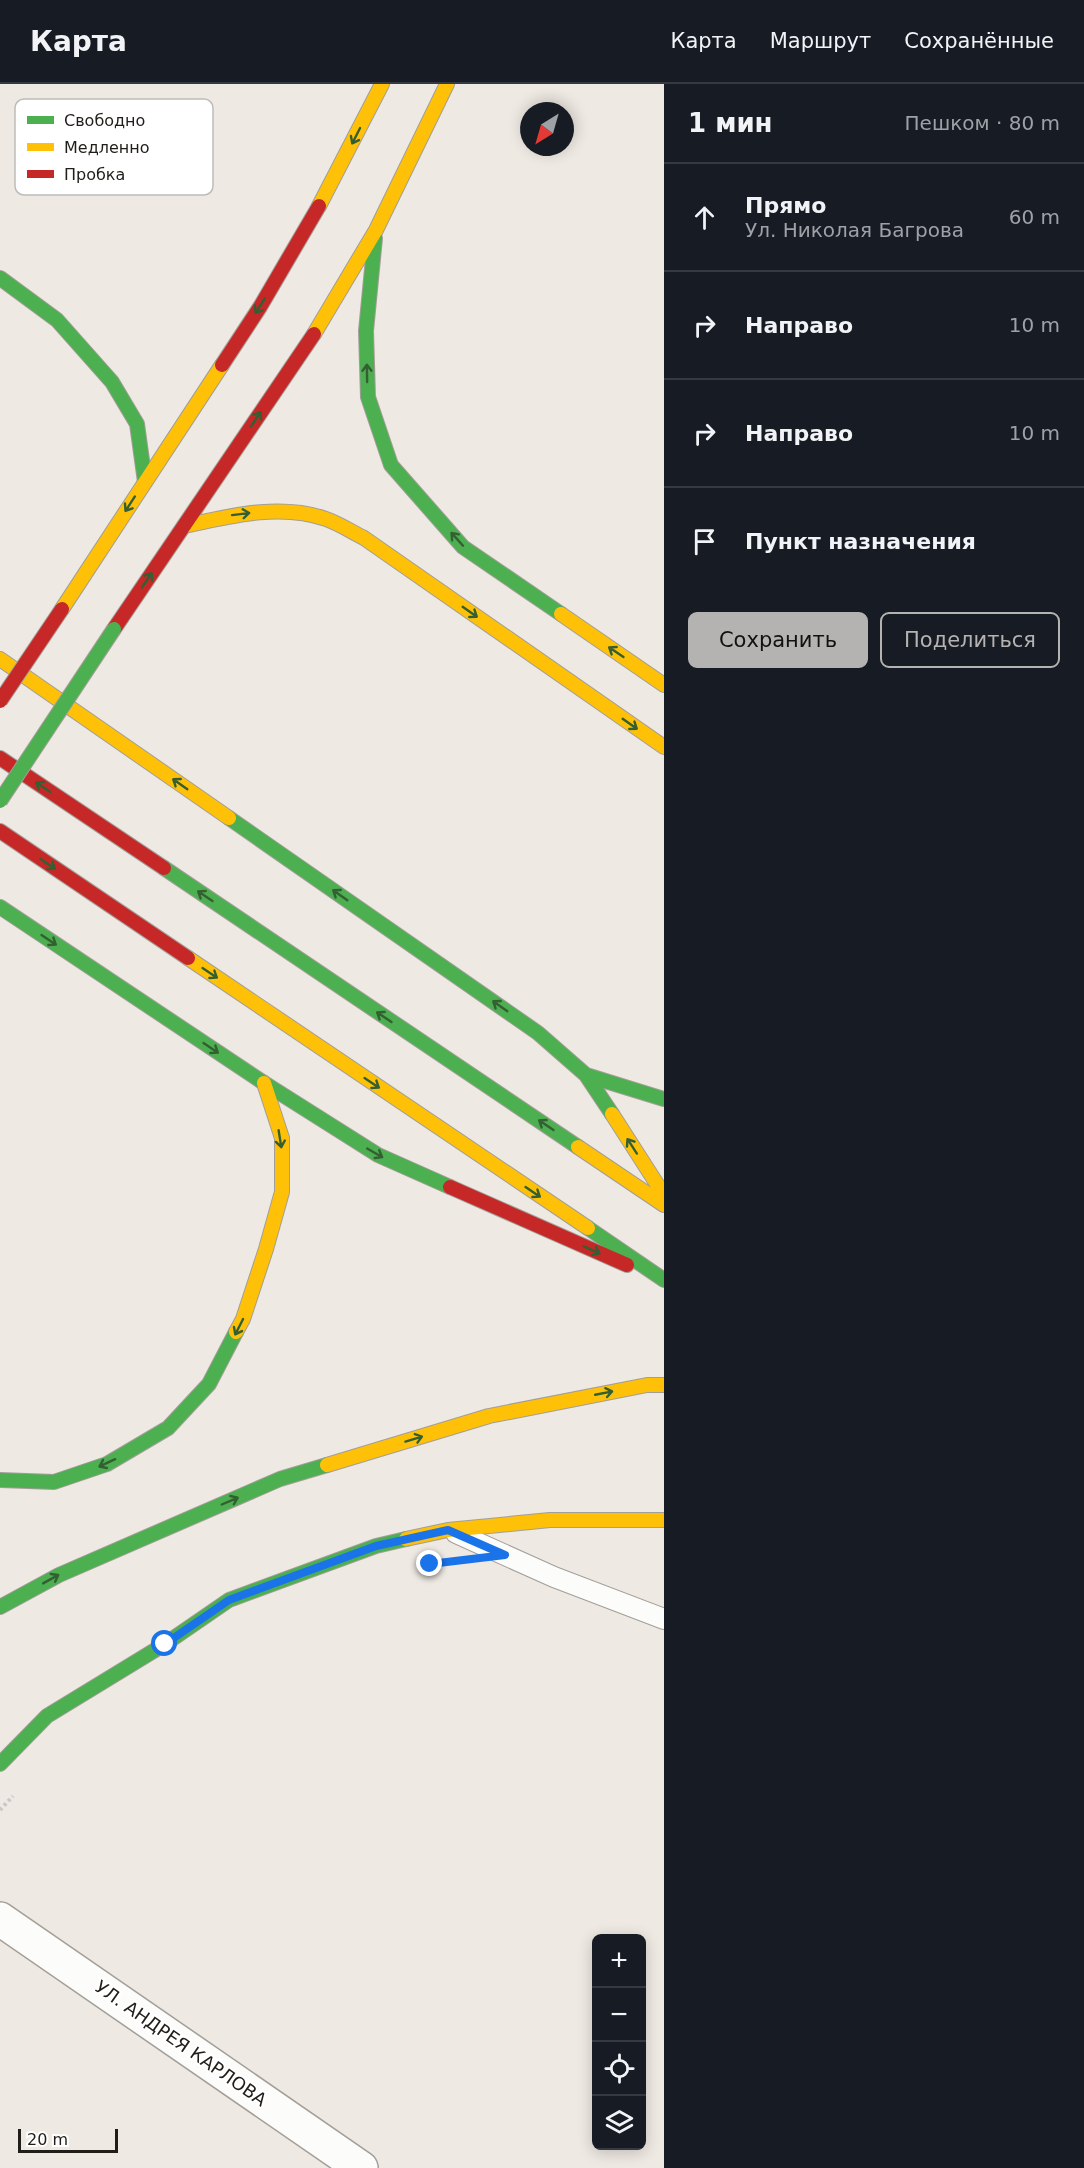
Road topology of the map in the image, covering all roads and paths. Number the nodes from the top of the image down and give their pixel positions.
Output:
1 (382, 84) edge
2 (447, 84) edge
3 (376, 230) junction
4 (0, 278) edge
5 (145, 482) junction
6 (184, 526) junction
7 (0, 659) edge
8 (664, 685) edge
9 (0, 701) edge
10 (664, 747) edge
11 (0, 758) edge
12 (0, 801) edge
13 (0, 831) edge
14 (0, 907) edge
15 (586, 1075) junction
16 (264, 1083) junction
17 (664, 1099) edge
18 (664, 1195) edge
19 (664, 1205) edge
20 (664, 1281) edge
21 (664, 1385) edge
22 (0, 1480) edge
23 (664, 1520) edge
24 (448, 1530) junction
25 (0, 1607) edge
26 (664, 1619) edge
27 (0, 1764) edge
28 (18, 1791) dead end
29 (0, 1810) edge
30 (0, 1919) edge
31 (361, 2168) edge

1 -> 5 main road
2 - 3 main road
6 -> 3 main road
8 -> 3 main road
4 - 5 main road
5 -> 9 main road, bridge
6 -> 10 main road
12 -> 6 main road, bridge
15 -> 7 main road
19 -> 11 main road
13 -> 20 main road
14 -> 16 main road
15 - 17 main road
18 -> 15 main road
16 -> 20 main road
16 -> 22 main road
25 -> 21 main road
23 - 24 main road
24 - 26 lane
24 - 27 main road
28 - 29 path
30 - 31 street, УЛ. АНДРЕЯ КАРЛОВА

